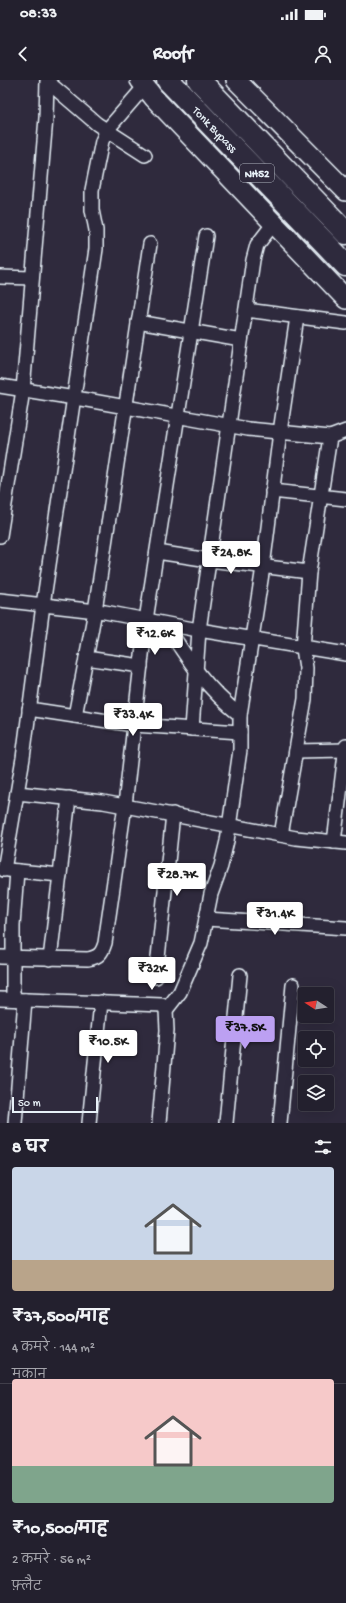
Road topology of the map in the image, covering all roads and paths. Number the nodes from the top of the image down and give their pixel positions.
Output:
1 (168, 80) edge
2 (199, 80) edge
3 (236, 80) edge
4 (48, 81) edge
5 (142, 83) edge
6 (107, 130) junction
7 (145, 155) dead end
8 (346, 190) edge
9 (274, 223) junction
10 (346, 233) edge
11 (206, 236) dead end
12 (150, 244) dead end
13 (346, 265) edge
14 (0, 277) edge
15 (32, 278) junction
16 (346, 299) edge
17 (246, 310) junction
18 (297, 317) junction
19 (138, 322) junction
20 (346, 323) edge
21 (191, 331) junction
22 (241, 340) junction
23 (0, 386) edge
24 (23, 390) junction
25 (75, 398) junction
26 (126, 407) junction
27 (178, 416) junction
28 (229, 426) junction
29 (346, 431) edge
30 (280, 432) junction
31 (330, 438) junction
32 (6, 453) edge
33 (272, 491) junction
34 (321, 496) junction
35 (346, 499) edge
36 (0, 536) edge
37 (157, 552) junction
38 (209, 560) junction
39 (263, 567) junction
40 (309, 572) junction
41 (0, 600) edge
42 (43, 605) junction
43 (95, 611) junction
44 (146, 620) junction
45 (165, 624) junction
46 (199, 630) junction
47 (251, 639) junction
48 (303, 648) junction
49 (346, 654) edge
50 (86, 658) junction
51 (141, 666) junction
52 (195, 671) junction
53 (29, 709) junction
54 (240, 715) junction
55 (75, 716) junction
56 (134, 725) junction
57 (192, 729) junction
58 (240, 732) junction
59 (346, 746) edge
60 (346, 750) edge
61 (296, 751) junction
62 (17, 793) junction
63 (69, 798) junction
64 (125, 805) junction
65 (172, 814) junction
66 (230, 825) junction
67 (281, 835) junction
68 (340, 842) edge
69 (7, 870) edge
70 (60, 875) junction
71 (206, 919) junction
72 (346, 928) edge
73 (7, 957) edge
74 (50, 959) junction
75 (240, 975) dead end
76 (156, 977) dead end
77 (293, 985) dead end
78 (13, 999) edge
79 (101, 1002) junction
80 (166, 1010) junction
81 (15, 1123) edge
82 (90, 1123) edge
83 (159, 1123) edge
84 (226, 1123) edge
85 (280, 1123) edge

1 - 13 highway, Tonk Bypass / NH52
2 - 10 highway, NH52
3 - 8 street
4 - 6 street
4 - 15 street
5 - 6 street
5 - 9 street
6 - 7 street
6 - 25 street
9 - 16 street
9 - 17 street
11 - 21 street
12 - 19 street
14 - 15 street
15 - 24 street
17 - 18 street
17 - 22 street
18 - 20 street
18 - 30 street
19 - 21 street
19 - 26 street
21 - 22 street
21 - 27 street
22 - 28 street
23 - 24 street
24 - 25 street
24 - 32 street
25 - 26 street
25 - 42 street
26 - 27 street
26 - 43 street
27 - 28 street
27 - 37 street
28 - 30 street
28 - 38 street
29 - 31 street
30 - 31 street
30 - 33 street
31 - 34 street
32 - 36 street
33 - 34 street
33 - 39 street
34 - 35 street
34 - 40 street
37 - 38 street
37 - 44 street
38 - 39 street
38 - 46 street
39 - 40 street
39 - 47 street
40 - 48 street
41 - 42 street
42 - 43 street
42 - 53 street
43 - 44 street
43 - 50 street
44 - 45 street
44 - 51 street
45 - 46 street
45 - 52 street
46 - 47 street
46 - 52 street
47 - 48 street
47 - 54 street
48 - 49 street
48 - 61 street
50 - 51 street
50 - 55 street
51 - 56 street
52 - 54 street
52 - 57 street
53 - 55 street
53 - 62 street
54 - 58 street
55 - 56 street
56 - 57 street
56 - 64 street
57 - 58 street
58 - 66 street
59 - 60 street
60 - 61 street
60 - 68 street
61 - 67 street
62 - 63 street
62 - 69 street
63 - 64 street
63 - 70 street
64 - 65 street
64 - 74 street
65 - 66 street
65 - 76 street
66 - 67 street
66 - 71 street
67 - 68 street
69 - 70 street
69 - 73 street
70 - 74 street
71 - 72 street
71 - 80 street
73 - 74 street
73 - 78 street
75 - 84 street
77 - 85 street
78 - 79 street
78 - 81 street
79 - 80 street
79 - 82 street
80 - 83 street

